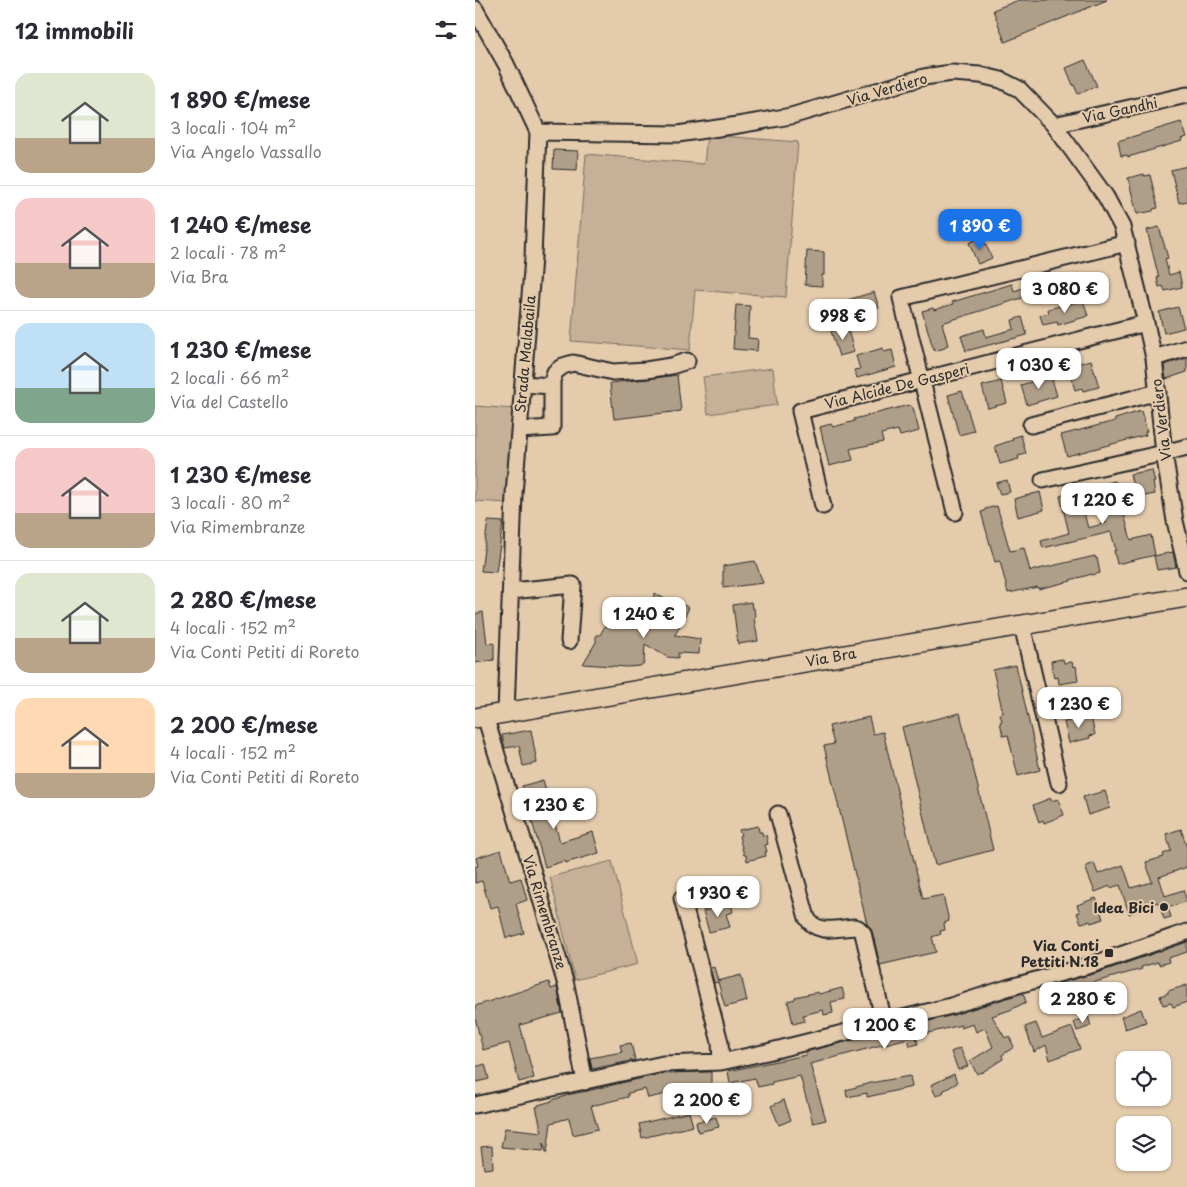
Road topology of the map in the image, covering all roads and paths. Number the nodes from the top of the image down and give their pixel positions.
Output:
1 (475, 9) edge
2 (1187, 95) edge
3 (1054, 125) junction
4 (537, 132) junction
5 (1127, 243) junction
6 (1146, 323) junction
7 (1187, 348) edge
8 (1153, 358) junction
9 (687, 361) dead end
10 (921, 380) junction
11 (523, 384) junction
12 (552, 386) junction
13 (1158, 392) junction
14 (1031, 425) dead end
15 (519, 430) junction
16 (1187, 446) edge
17 (1164, 453) junction
18 (1043, 480) dead end
19 (823, 506) dead end
20 (955, 512) dead end
21 (1187, 570) edge
22 (511, 591) junction
23 (1187, 597) edge
24 (1022, 624) junction
25 (569, 641) dead end
26 (506, 713) junction
27 (480, 717) edge
28 (1059, 783) dead end
29 (778, 814) dead end
30 (682, 898) dead end
31 (1187, 932) edge
32 (884, 1022) junction
33 (721, 1062) junction
34 (585, 1082) junction
35 (475, 1106) edge

1 - 4 street, Strada Malabaila
2 - 3 street, Via Gandhi
3 - 4 street, Via Verdiero
3 - 5 street, Via Verdiero
4 - 11 street, Strada Malabaila
5 - 6 street, Via Verdiero
5 - 10 street
6 - 8 street, Via Verdiero
6 - 10 street, Via Alcide De Gasperi
7 - 8 street
8 - 13 street, Via Verdiero
9 - 12 street
10 - 19 street, Via Alcide De Gasperi
10 - 20 street
11 - 12 street
11 - 15 street, Strada Malabaila
12 - 15 street
13 - 14 street
13 - 17 street, Via Verdiero
15 - 22 street, Strada Malabaila
16 - 17 street
17 - 18 street
17 - 21 street, Via Verdiero
22 - 25 street
22 - 26 street, Strada Malabaila
23 - 24 main road, Via Bra
24 - 26 main road, Via Bra
24 - 28 street
26 - 27 main road, Via Bra
27 - 34 street, Via Rimembranze
29 - 32 street
30 - 33 street
31 - 32 street
32 - 33 street
33 - 34 street
34 - 35 street

